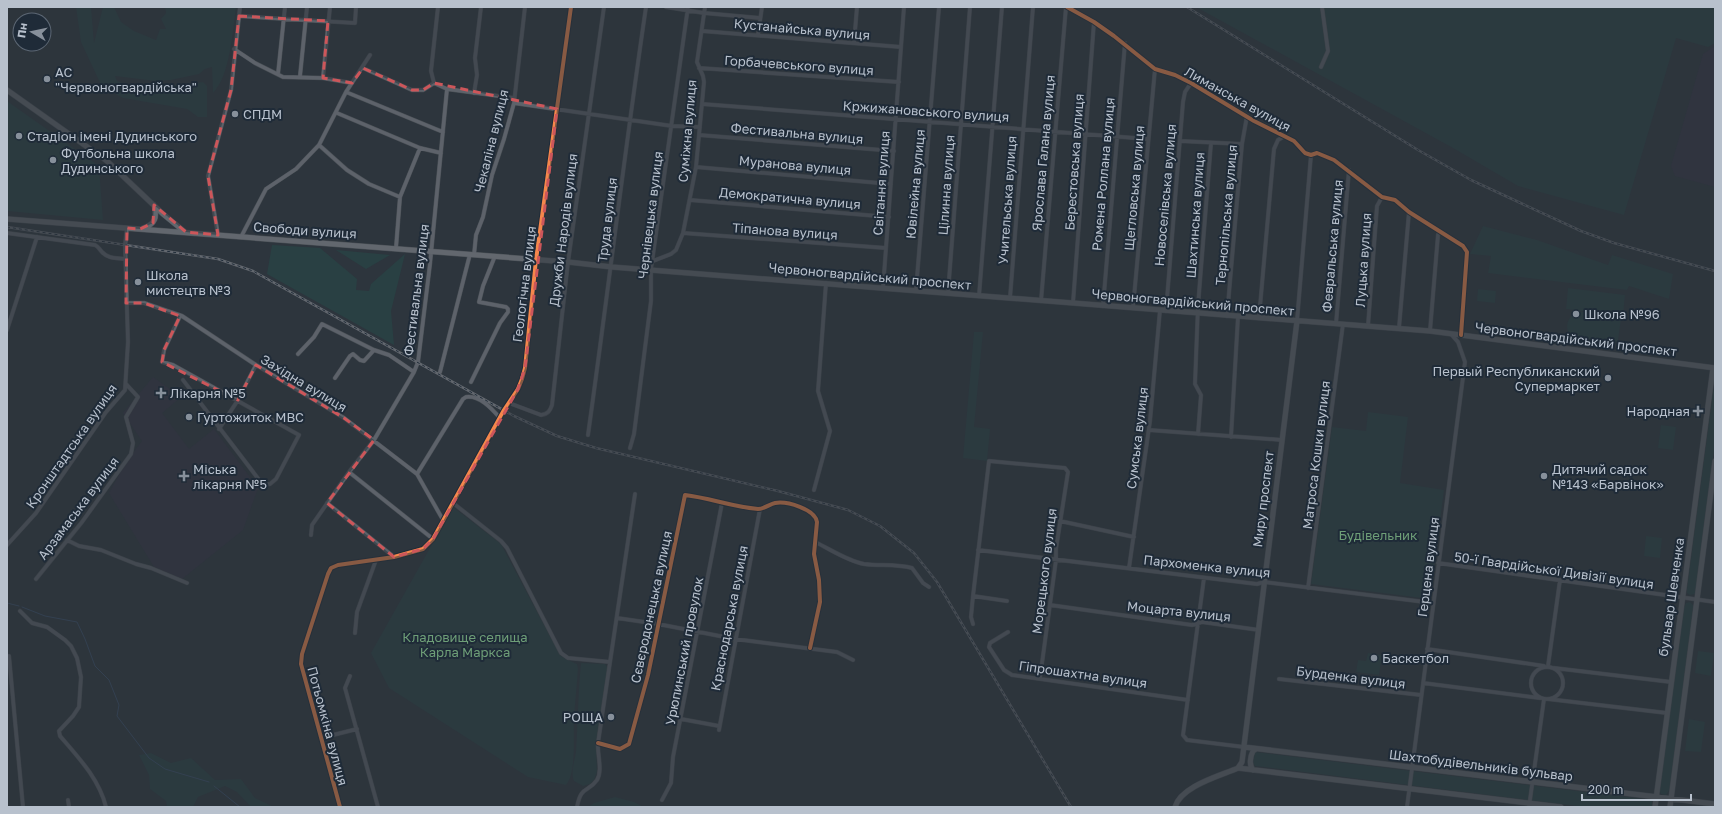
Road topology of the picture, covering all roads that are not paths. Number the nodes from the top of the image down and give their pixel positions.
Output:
1 (240, 7) edge
2 (285, 7) edge
3 (307, 7) edge
4 (330, 7) edge
5 (356, 7) edge
6 (438, 7) edge
7 (481, 7) edge
8 (525, 7) edge
9 (571, 7) edge
10 (604, 7) edge
11 (646, 7) edge
12 (666, 7) edge
13 (705, 7) edge
14 (762, 7) edge
15 (857, 7) edge
16 (904, 7) edge
17 (938, 7) edge
18 (970, 7) edge
19 (1002, 7) edge
20 (1033, 7) edge
21 (1067, 7) edge
22 (1322, 7) edge
23 (688, 9) edge
24 (704, 13) junction
25 (239, 16) junction
26 (760, 18) junction
27 (284, 19) junction
28 (306, 20) junction
29 (328, 21) junction
30 (1094, 22) junction
31 (702, 31) junction
32 (758, 35) junction
33 (854, 43) junction
34 (1125, 44) junction
35 (901, 47) junction
36 (234, 49) junction
37 (370, 55) dead end
38 (1321, 67) dead end
39 (363, 68) junction
40 (699, 68) junction
41 (1155, 70) junction
42 (278, 74) junction
43 (300, 76) junction
44 (323, 78) junction
45 (899, 82) junction
46 (352, 83) junction
47 (434, 83) junction
48 (1191, 83) junction
49 (447, 89) junction
50 (7, 90) edge
51 (346, 92) junction
52 (474, 93) junction
53 (514, 100) junction
54 (702, 104) junction
55 (557, 109) junction
56 (337, 113) junction
57 (588, 114) junction
58 (1247, 116) junction
59 (630, 119) junction
60 (896, 119) junction
61 (930, 121) junction
62 (961, 124) junction
63 (672, 126) junction
64 (992, 126) junction
65 (700, 127) junction
66 (1023, 129) junction
67 (1055, 131) junction
68 (443, 132) junction
69 (1086, 134) junction
70 (699, 135) junction
71 (1116, 136) junction
72 (1283, 137) junction
73 (1148, 139) junction
74 (1180, 141) junction
75 (1211, 143) junction
76 (319, 144) junction
77 (1242, 144) junction
78 (420, 148) junction
79 (894, 151) junction
80 (441, 154) junction
81 (1311, 155) junction
82 (696, 167) junction
83 (1349, 170) junction
84 (891, 184) junction
85 (400, 197) junction
86 (1382, 197) junction
87 (690, 200) junction
88 (154, 206) junction
89 (1409, 212) junction
90 (889, 216) junction
91 (7, 219) edge
92 (127, 228) junction
93 (140, 229) junction
94 (186, 232) junction
95 (1439, 232) junction
96 (7, 233) edge
97 (683, 233) junction
98 (218, 235) junction
99 (37, 237) junction
100 (241, 237) junction
101 (396, 248) junction
102 (886, 248) junction
103 (431, 251) junction
104 (472, 255) junction
105 (495, 256) junction
106 (125, 259) junction
107 (536, 260) junction
108 (653, 261) junction
109 (568, 262) junction
110 (612, 267) junction
111 (651, 269) junction
112 (826, 283) junction
113 (883, 288) junction
114 (916, 290) junction
115 (948, 293) junction
116 (979, 296) junction
117 (1010, 298) junction
118 (1041, 301) junction
119 (126, 303) junction
120 (1073, 303) junction
121 (1103, 306) junction
122 (1134, 308) junction
123 (1163, 311) junction
124 (1199, 314) junction
125 (180, 316) junction
126 (1227, 316) junction
127 (1238, 317) junction
128 (1259, 318) junction
129 (1297, 321) junction
130 (1336, 324) junction
131 (1343, 324) junction
132 (1368, 326) junction
133 (1399, 328) junction
134 (7, 330) edge
135 (1430, 331) junction
136 (1451, 334) junction
137 (1461, 335) junction
138 (374, 350) junction
139 (298, 354) dead end
140 (256, 365) junction
141 (1714, 368) edge
142 (414, 372) junction
143 (440, 372) dead end
144 (335, 378) dead end
145 (183, 380) dead end
146 (471, 382) dead end
147 (1715, 383) edge
148 (126, 384) junction
149 (1710, 389) junction
150 (238, 400) junction
151 (509, 403) junction
152 (500, 418) junction
153 (219, 428) junction
154 (1149, 430) junction
155 (1198, 434) junction
156 (588, 435) dead end
157 (1231, 437) junction
158 (374, 440) junction
159 (1282, 440) junction
160 (630, 448) dead end
161 (1715, 461) edge
162 (349, 472) junction
163 (417, 474) junction
164 (814, 490) dead end
165 (635, 494) dead end
166 (452, 503) junction
167 (722, 503) junction
168 (327, 504) junction
169 (760, 509) junction
170 (443, 520) junction
171 (1060, 521) junction
172 (311, 535) dead end
173 (1134, 537) junction
174 (433, 539) junction
175 (67, 540) junction
176 (815, 542) junction
177 (7, 545) edge
178 (978, 550) junction
179 (394, 557) junction
180 (376, 560) junction
181 (1056, 560) junction
182 (1438, 563) junction
183 (1129, 568) junction
184 (1204, 578) junction
185 (36, 579) dead end
186 (1560, 580) junction
187 (1264, 582) junction
188 (187, 583) dead end
189 (929, 587) dead end
190 (1308, 588) junction
191 (973, 596) junction
192 (1682, 598) junction
193 (1697, 600) junction
194 (1007, 601) dead end
195 (1715, 602) edge
196 (1433, 603) junction
197 (1050, 605) junction
198 (20, 611) dead end
199 (617, 618) junction
200 (658, 624) junction
201 (973, 624) dead end
202 (1198, 624) junction
203 (1259, 630) junction
204 (697, 632) junction
205 (1008, 632) dead end
206 (355, 633) dead end
207 (735, 639) junction
208 (810, 648) junction
209 (1427, 649) junction
210 (9, 656) dead end
211 (853, 660) dead end
212 (610, 662) junction
213 (1546, 666) junction
214 (1554, 668) junction
215 (350, 676) dead end
216 (1040, 678) junction
217 (1279, 678) dead end
218 (1671, 682) junction
219 (1423, 683) junction
220 (1421, 695) junction
221 (1542, 698) junction
222 (1548, 699) junction
223 (1188, 700) junction
224 (1667, 713) junction
225 (681, 719) junction
226 (357, 729) junction
227 (321, 738) junction
228 (598, 743) junction
229 (1244, 747) junction
230 (1256, 749) junction
231 (1238, 768) junction
232 (1412, 768) junction
233 (1253, 770) junction
234 (1532, 782) junction
235 (1410, 789) junction
236 (1656, 797) junction
237 (1671, 799) junction
238 (68, 800) dead end
239 (662, 800) dead end
240 (1715, 804) edge
241 (1529, 805) edge
242 (23, 807) edge
243 (68, 807) edge
244 (106, 807) edge
245 (340, 807) edge
246 (378, 807) edge
247 (577, 807) edge
248 (1175, 807) edge
249 (1407, 807) edge
250 (1561, 807) edge
251 (1655, 807) edge
252 (1670, 807) edge

1 - 25 street
2 - 27 street
3 - 28 street
4 - 29 street
5 - 29 street
6 - 47 street
7 - 52 street
8 - 53 street, Чекаліна вулиця
9 - 55 street, Геологічна вулиця
10 - 57 street, Дружби Народів вулиця
11 - 59 street, Труда вулиця
12 - 23 street
13 - 24 street, Суміжна вулиця
14 - 26 street
15 - 33 street
16 - 35 street, Світання вулиця
17 - 61 street, Ювілейна вулиця
18 - 62 street, Цілинна вулиця
19 - 64 street
20 - 66 street, Учительська вулиця
21 - 30 street, Лиманська вулиця
21 - 67 street, Ярослава Галана вулиця
22 - 38 street
23 - 24 street
23 - 63 street, Чернівецька вулиця
24 - 26 street
24 - 31 street, Суміжна вулиця
25 - 27 street
25 - 36 street
26 - 32 street
27 - 28 street
27 - 42 street
28 - 29 street
28 - 43 street
29 - 44 street
30 - 34 street, Лиманська вулиця
30 - 69 street, Берестовська вулиця
31 - 32 street, Кустанайська вулиця
31 - 40 street, Суміжна вулиця
32 - 33 street, Кустанайська вулиця
33 - 35 street, Кустанайська вулиця
34 - 41 street, Лиманська вулиця
34 - 71 street, Ромена Роллана вулиця
35 - 45 street, Світання вулиця
36 - 42 street
36 - 98 street
37 - 39 street
39 - 46 street
39 - 47 street
40 - 45 street, Горбачевського вулиця
40 - 54 street, Суміжна вулиця
41 - 48 street, Лиманська вулиця
41 - 73 street, Щегловська вулиця
42 - 43 street
43 - 44 street
44 - 46 street
45 - 60 street, Світання вулиця
46 - 51 street
47 - 49 street
48 - 58 street, Лиманська вулиця
48 - 74 street, Новоселівська вулиця
49 - 52 street
49 - 68 street, Фестивальна вулиця
50 - 88 main road
51 - 56 street
51 - 68 street
52 - 53 street
53 - 55 street
53 - 104 street, Чекаліна вулиця
54 - 60 street, Кржижановського вулиця
54 - 65 street, Суміжна вулиця
55 - 57 street
55 - 107 street, Геологічна вулиця
56 - 76 street
56 - 78 street
57 - 59 street
57 - 109 street, Дружби Народів вулиця
58 - 72 street, Лиманська вулиця
58 - 77 street, Тернопільська вулиця
59 - 63 street
59 - 110 street, Труда вулиця
60 - 61 street, Кржижановського вулиця
60 - 79 street, Світання вулиця
61 - 62 street, Кржижановського вулиця
61 - 114 street, Ювілейна вулиця
62 - 64 street, Кржижановського вулиця
62 - 115 street, Цілинна вулиця
63 - 65 street
63 - 108 street, Чернівецька вулиця
64 - 66 street, Кржижановського вулиця
64 - 116 street
65 - 70 street, Суміжна вулиця
66 - 67 street, Кржижановського вулиця
66 - 117 street, Учительська вулиця
67 - 69 street, Кржижановського вулиця
67 - 118 street, Ярослава Галана вулиця
68 - 80 street, Фестивальна вулиця
69 - 71 street, Кржижановського вулиця
69 - 120 street, Берестовська вулиця
70 - 79 street, Фестивальна вулиця
70 - 82 street, Суміжна вулиця
71 - 73 street, Кржижановського вулиця
71 - 121 street, Ромена Роллана вулиця
72 - 81 street, Лиманська вулиця
72 - 128 street
73 - 122 street, Щегловська вулиця
74 - 75 street
74 - 123 street, Новоселівська вулиця
75 - 77 street
75 - 124 street, Шахтинська вулиця
76 - 85 street
76 - 100 street
77 - 126 street, Тернопільська вулиця
78 - 80 street
78 - 85 street
79 - 84 street, Світання вулиця
80 - 103 street, Фестивальна вулиця
81 - 83 street, Лиманська вулиця
81 - 129 street, Миру проспект
82 - 84 street, Муранова вулиця
82 - 87 street, Суміжна вулиця
83 - 86 street, Лиманська вулиця
83 - 130 street, Февральська вулиця
84 - 90 street, Світання вулиця
85 - 101 street
86 - 89 street, Лиманська вулиця
86 - 132 street, Луцька вулиця
87 - 90 street, Демократична вулиця
87 - 97 street, Суміжна вулиця
88 - 93 main road
88 - 94 main road
89 - 95 street, Лиманська вулиця
89 - 133 street
90 - 102 street, Світання вулиця
91 - 92 main road
92 - 93 main road
92 - 106 street, Кронштадтська вулиця
93 - 94 main road
94 - 98 main road, Свободи вулиця
95 - 135 street
95 - 137 street, Лиманська вулиця
96 - 99 street
97 - 102 street, Тіпанова вулиця
97 - 108 street, Суміжна вулиця
98 - 100 main road, Свободи вулиця
99 - 106 street
99 - 134 street
100 - 101 main road, Свободи вулиця
101 - 103 main road, Свободи вулиця
102 - 113 street, Світання вулиця
103 - 104 main road, Свободи вулиця
103 - 142 street, Фестивальна вулиця
104 - 105 main road, Свободи вулиця
104 - 143 street, Чекаліна вулиця
105 - 107 main road, Свободи вулиця
105 - 146 street
106 - 119 street, Кронштадтська вулиця
107 - 109 main road, Свободи вулиця
107 - 151 street, Геологічна вулиця
108 - 111 street, Чернівецька вулиця
109 - 110 main road, Свободи вулиця
109 - 151 street, Дружби Народів вулиця
110 - 111 main road, Свободи вулиця
110 - 156 street, Труда вулиця
111 - 112 main road, Червоногвардійський проспект
111 - 160 street, Чернівецька вулиця
112 - 113 main road, Червоногвардійський проспект
112 - 164 street
113 - 114 main road, Червоногвардійський проспект
114 - 115 main road, Червоногвардійський проспект
115 - 116 main road, Червоногвардійський проспект
116 - 117 main road, Червоногвардійський проспект
117 - 118 main road, Червоногвардійський проспект
118 - 120 main road, Червоногвардійський проспект
119 - 125 street, Західна вулиця
119 - 148 street, Кронштадтська вулиця
120 - 121 main road, Червоногвардійський проспект
121 - 122 main road, Червоногвардійський проспект
122 - 123 main road, Червоногвардійський проспект
123 - 124 main road, Червоногвардійський проспект
123 - 154 street, Сумська вулиця
124 - 126 main road, Червоногвардійський проспект
124 - 155 street, Шахтинська вулиця
125 - 140 street, Західна вулиця
125 - 150 street
126 - 127 main road, Червоногвардійський проспект
127 - 128 main road, Червоногвардійський проспект
127 - 157 street
128 - 129 main road, Червоногвардійський проспект
129 - 130 main road, Червоногвардійський проспект
129 - 159 main road, Миру проспект
130 - 131 main road, Червоногвардійський проспект
131 - 132 main road, Червоногвардійський проспект
131 - 190 street, Матроса Кошки вулиця
132 - 133 main road, Червоногвардійський проспект
133 - 135 main road, Червоногвардійський проспект
135 - 136 main road, Червоногвардійський проспект
136 - 137 main road, Червоногвардійський проспект
136 - 182 street, Герцена вулиця
137 - 141 main road, Червоногвардійський проспект
138 - 139 street
138 - 142 street
138 - 144 street
140 - 150 street
140 - 158 street, Західна вулиця
141 - 149 main road, бульвар Шевченка
142 - 158 street, Фестивальна вулиця
145 - 153 street
147 - 149 main road
148 - 175 street, Арзамаська вулиця
148 - 177 street, Кронштадтська вулиця
149 - 192 main road, бульвар Шевченка
150 - 153 street
150 - 153 street
151 - 152 street, Геологічна вулиця
152 - 163 street
152 - 166 street, Геологічна вулиця
154 - 155 street
154 - 173 street, Сумська вулиця
155 - 157 street
157 - 159 street
158 - 162 street, Фестивальна вулиця
158 - 163 street, Західна вулиця
159 - 187 main road, Миру проспект
161 - 193 main road, бульвар Шевченка
162 - 168 street, Фестивальна вулиця
162 - 174 street
163 - 170 street, Західна вулиця
165 - 199 street
166 - 170 street, Геологічна вулиця
166 - 212 street
167 - 169 street
167 - 200 street, Сєвєродонецька вулиця
167 - 204 street, Урюпинський провулок
168 - 172 street, Фестивальна вулиця
168 - 179 street
169 - 176 street
169 - 207 street, Краснодарська вулиця
170 - 174 street, Потьомкіна вулиця
171 - 173 street
171 - 178 street, Морецького вулиця
171 - 181 street, Морецького вулиця
173 - 183 street, Сумська вулиця
174 - 179 street, Потьомкіна вулиця
175 - 185 street, Арзамаська вулиця
175 - 188 street
176 - 189 street
176 - 208 street
178 - 181 street, Пархоменка вулиця
178 - 191 street
179 - 180 street, Потьомкіна вулиця
180 - 206 street
180 - 227 street, Потьомкіна вулиця
181 - 183 street, Пархоменка вулиця
181 - 197 street, Морецького вулиця
182 - 186 street, 50-ї Гвардійської Дивізії вулиця
182 - 196 street, Герцена вулиця
183 - 184 street, Пархоменка вулиця
184 - 187 street, Пархоменка вулиця
184 - 202 street
186 - 192 street, 50-ї Гвардійської Дивізії вулиця
186 - 213 street
187 - 190 street, Пархоменка вулиця
187 - 203 main road, Миру проспект
190 - 196 street, Пархоменка вулиця
191 - 194 street
191 - 201 street
192 - 193 street, 50-ї Гвардійської Дивізії вулиця
192 - 218 main road, бульвар Шевченка
193 - 195 street, 50-ї Гвардійської Дивізії вулиця
193 - 237 main road, бульвар Шевченка
196 - 209 street, Герцена вулиця
197 - 202 street, Моцарта вулиця
197 - 216 street, Морецького вулиця
198 - 244 street
199 - 200 street
199 - 212 street
200 - 204 street
200 - 228 street, Сєвєродонецька вулиця
202 - 203 street, Моцарта вулиця
202 - 223 street
203 - 229 main road, Миру проспект
204 - 207 street
204 - 225 street, Урюпинський провулок
205 - 216 street, Гіпрошахтна вулиця
207 - 208 street
207 - 225 street, Краснодарська вулиця
208 - 211 street
209 - 213 street
209 - 219 street, Герцена вулиця
210 - 242 street
212 - 228 street
213 - 214 street
213 - 221 street
214 - 218 street
214 - 222 street
215 - 226 street
216 - 223 street, Гіпрошахтна вулиця
217 - 220 street, Бурденка вулиця
218 - 224 main road, бульвар Шевченка
219 - 220 street, Герцена вулиця
219 - 221 street, Бурденка вулиця
220 - 232 street, Герцена вулиця
221 - 222 street
221 - 234 street
222 - 224 street
223 - 229 street
224 - 236 main road, бульвар Шевченка
225 - 239 street, Урюпинський провулок
226 - 227 street
226 - 246 street
227 - 245 street, Потьомкіна вулиця
228 - 247 street
229 - 230 main road, Шахтобудівельників бульвар
229 - 231 main road, Миру проспект
230 - 232 main road, Шахтобудівельників бульвар
230 - 233 main road
231 - 233 main road
231 - 248 main road
232 - 234 main road, Шахтобудівельників бульвар
232 - 235 street, Герцена вулиця
233 - 235 main road
234 - 236 main road, Шахтобудівельників бульвар
234 - 241 street
235 - 241 main road
235 - 249 street, Герцена вулиця
236 - 237 main road, Шахтобудівельників бульвар
236 - 251 main road, бульвар Шевченка
237 - 240 main road, Шахтобудівельників бульвар
237 - 252 main road, бульвар Шевченка
238 - 243 street
241 - 250 main road

